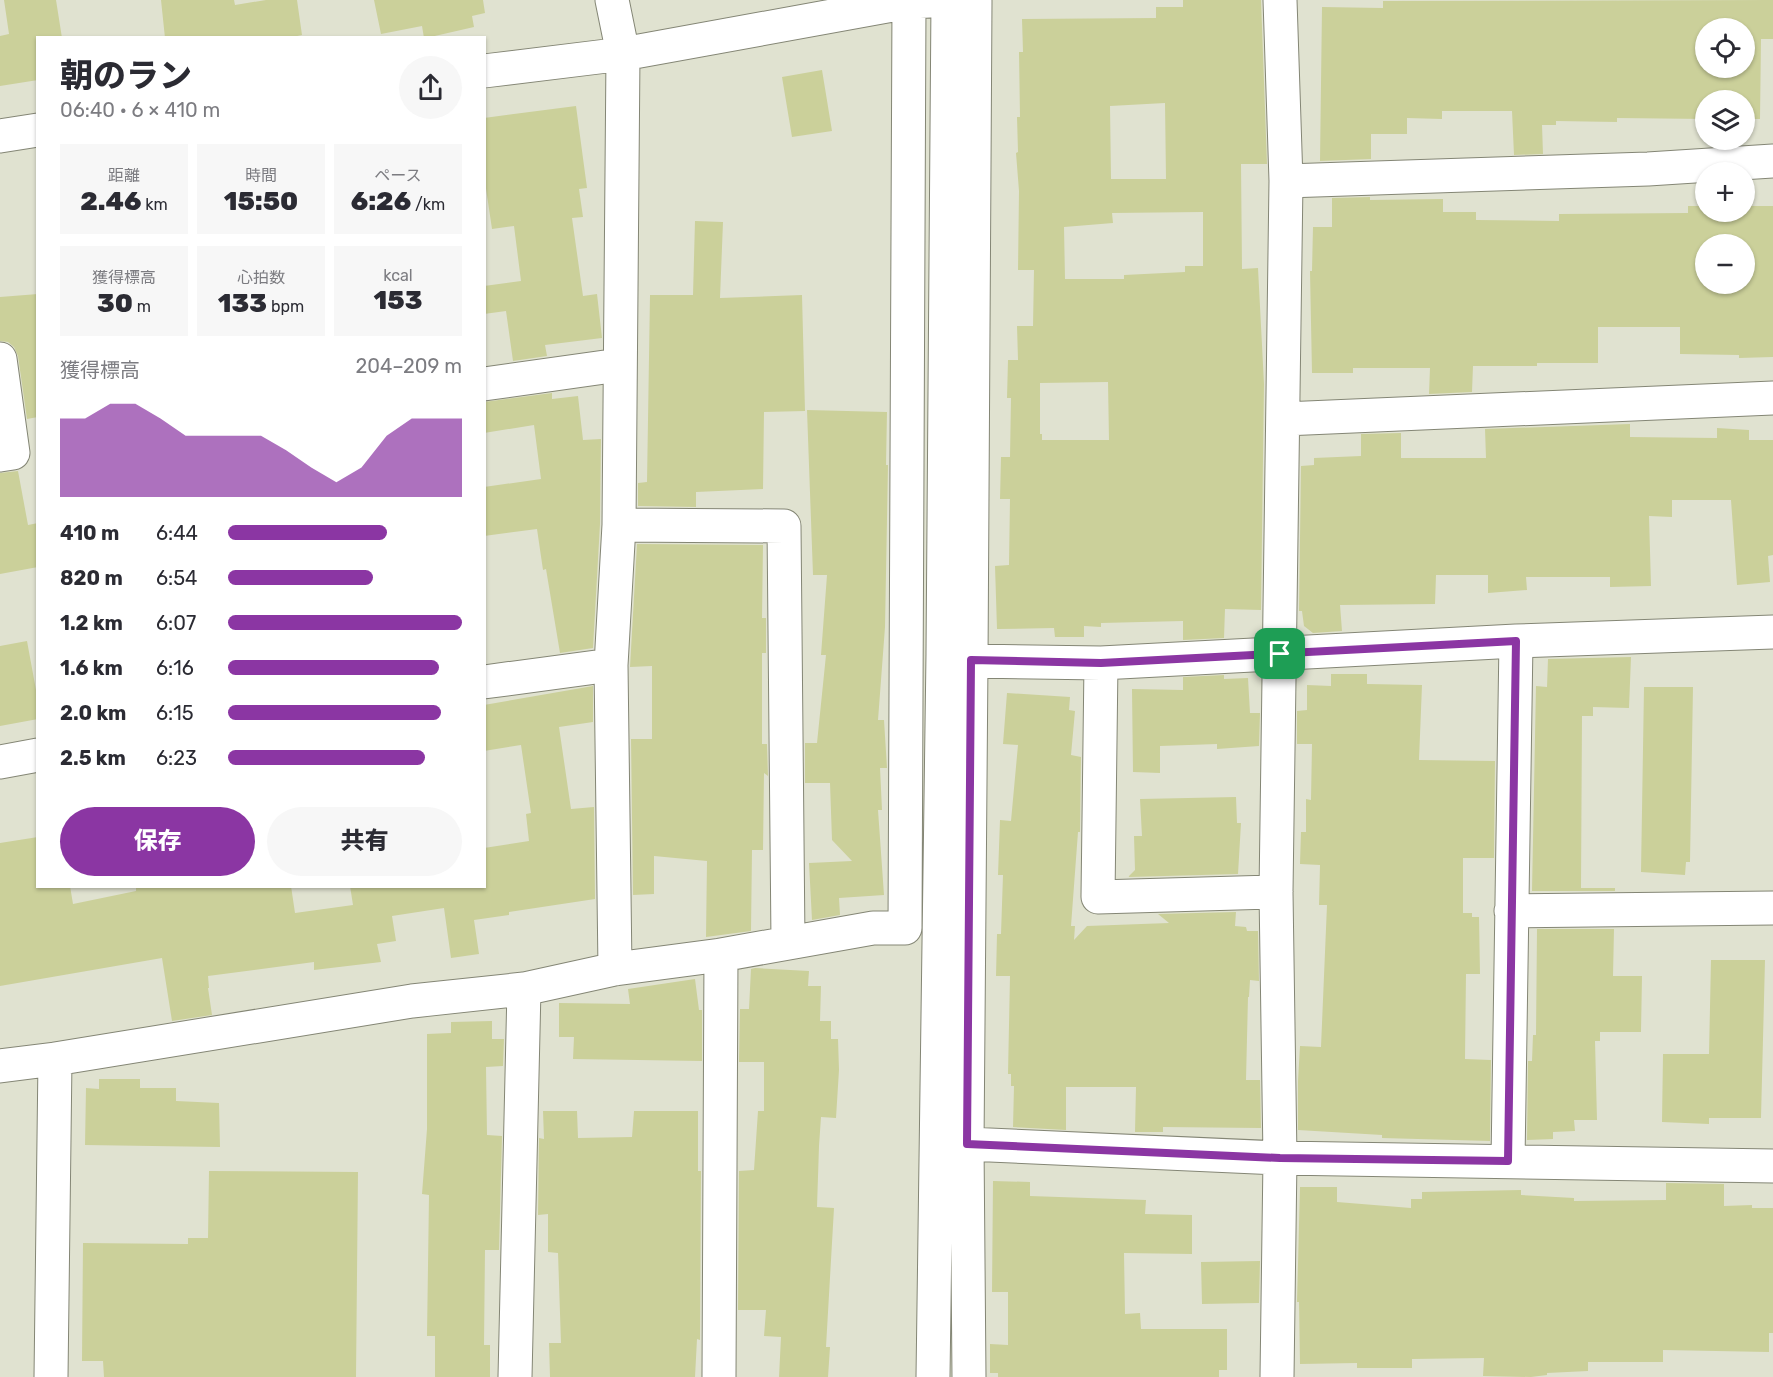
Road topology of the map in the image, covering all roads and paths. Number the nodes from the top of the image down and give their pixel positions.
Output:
1 (612, 0) edge
2 (941, 0) edge
3 (965, 0) edge
4 (1280, 0) edge
5 (909, 2) junction
6 (623, 54) junction
7 (486, 71) edge
8 (36, 130) edge
9 (0, 136) edge
10 (1773, 161) edge
11 (1286, 182) junction
12 (0, 358) edge
13 (619, 365) junction
14 (486, 384) edge
15 (1773, 398) edge
16 (1284, 419) junction
17 (17, 452) edge
18 (619, 525) junction
19 (1773, 632) edge
20 (1516, 641) junction
21 (1280, 654) junction
22 (971, 660) junction
23 (1101, 663) junction
24 (611, 665) junction
25 (486, 682) edge
26 (36, 755) edge
27 (0, 762) edge
28 (1276, 892) junction
29 (1773, 908) edge
30 (1511, 911) junction
31 (788, 942) junction
32 (721, 955) junction
33 (615, 969) junction
34 (524, 989) junction
35 (55, 1059) junction
36 (0, 1066) edge
37 (967, 1144) junction
38 (1280, 1158) junction
39 (1508, 1161) junction
40 (1773, 1166) edge
41 (51, 1377) edge
42 (515, 1377) edge
43 (719, 1377) edge
44 (933, 1377) edge
45 (969, 1377) edge
46 (1278, 1377) edge

1 - 6 street
2 - 5 street
3 - 22 street
3 - 44 street
4 - 11 street
5 - 6 street
5 - 31 street
6 - 7 street
6 - 13 street
8 - 9 street
10 - 11 street
11 - 16 street
12 - 17 street
13 - 14 street
13 - 18 street
15 - 16 street
16 - 21 street
18 - 24 street
18 - 31 street
19 - 20 street
20 - 21 street
20 - 30 street
21 - 23 street
21 - 28 street
22 - 23 street
22 - 37 street
23 - 28 street
24 - 25 street
24 - 33 street
26 - 27 street
28 - 38 street
29 - 30 street
30 - 39 street
31 - 32 street
32 - 33 street
32 - 43 street
33 - 34 street
34 - 35 street
34 - 42 street
35 - 36 street
35 - 41 street
37 - 38 street
37 - 45 street
38 - 39 street
38 - 46 street
39 - 40 street

